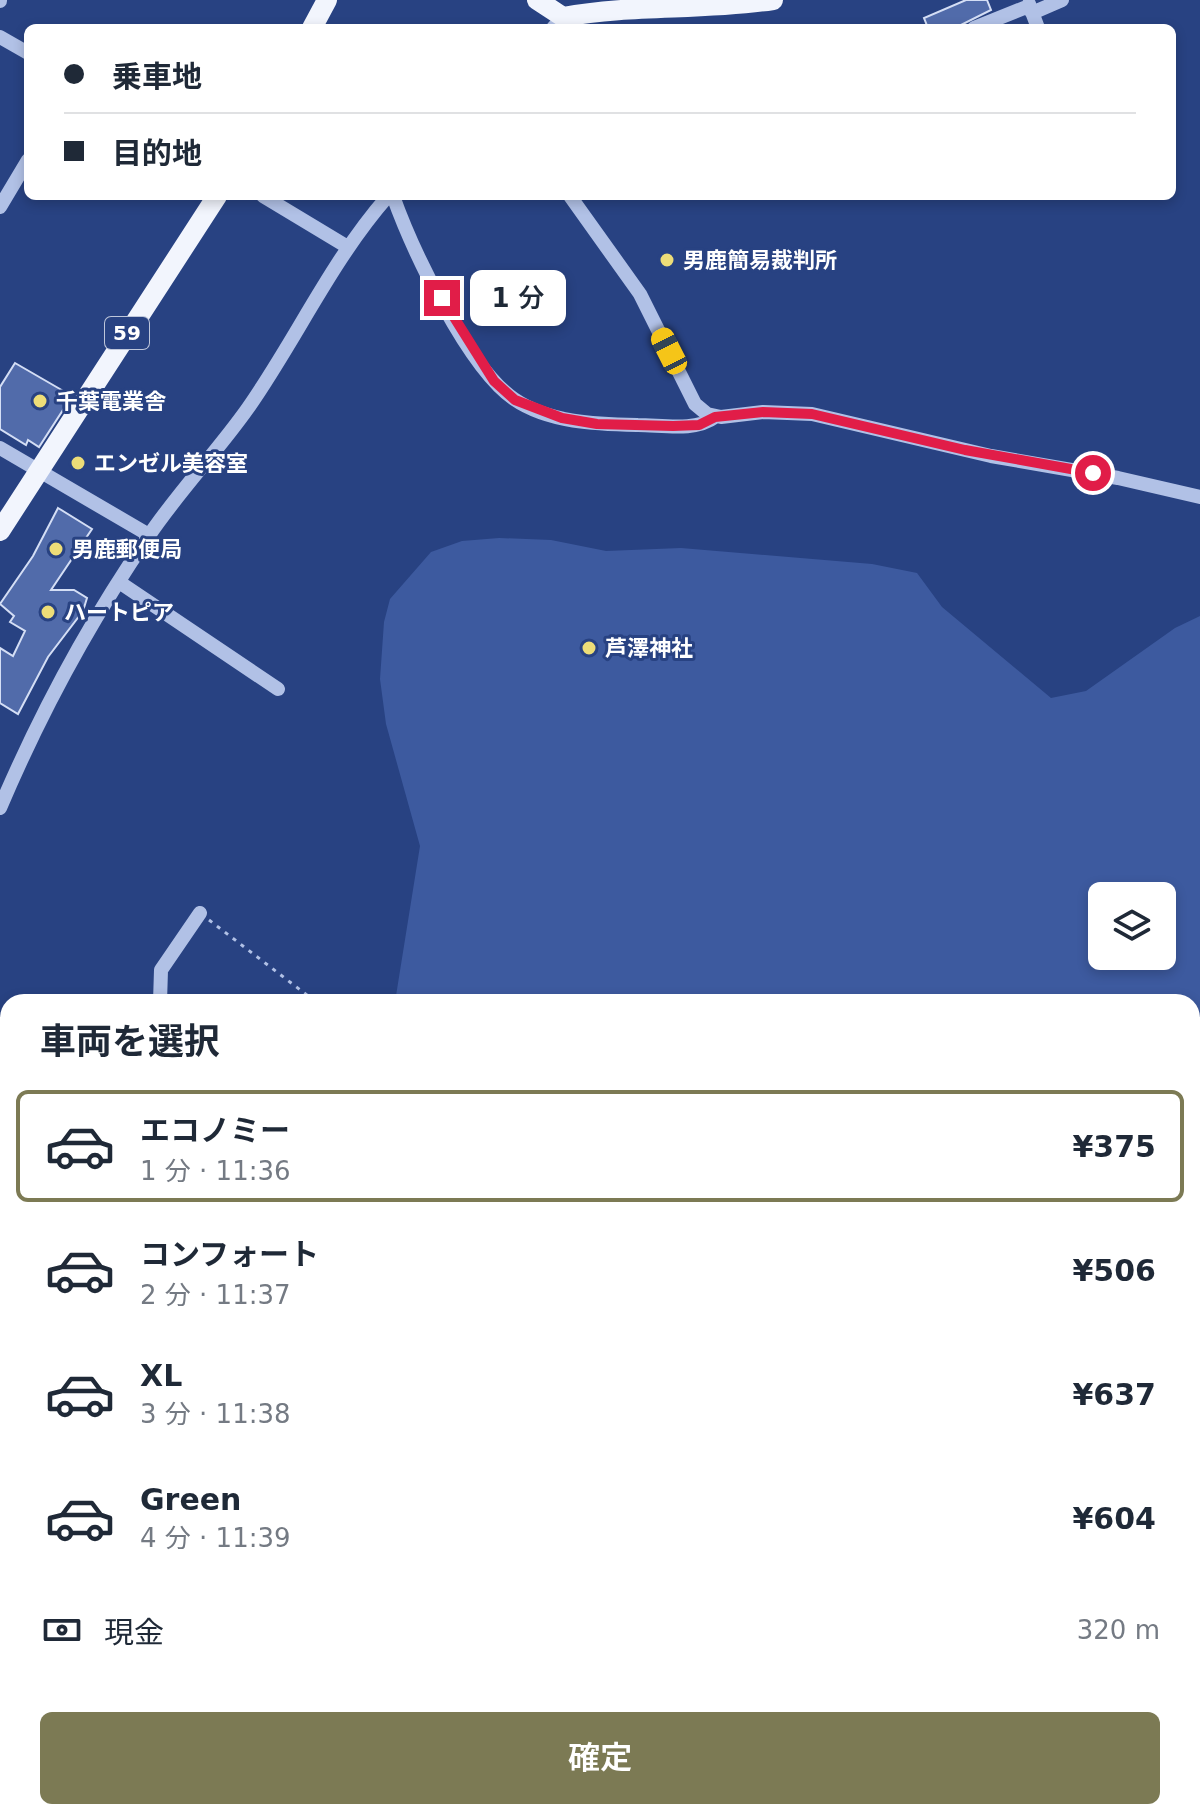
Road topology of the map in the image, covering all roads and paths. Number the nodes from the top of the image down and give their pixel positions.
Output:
1 (327, 0) edge
2 (537, 0) edge
3 (773, 0) edge
4 (1062, 0) edge
5 (1029, 6) edge
6 (314, 24) edge
7 (565, 24) edge
8 (984, 24) edge
9 (0, 37) edge
10 (24, 51) edge
11 (24, 167) edge
12 (214, 200) edge
13 (270, 200) edge
14 (387, 200) edge
15 (393, 200) edge
16 (573, 200) edge
17 (0, 207) edge
18 (346, 246) junction
19 (715, 417) junction
20 (0, 448) edge
21 (38, 469) junction
22 (1200, 497) edge
23 (0, 531) edge
24 (149, 535) junction
25 (119, 582) junction
26 (278, 689) dead end
27 (0, 808) edge
28 (200, 913) joint
29 (160, 994) edge
30 (306, 994) edge

1 - 6 main road
2 - 7 main road
3 - 7 main road
4 - 5 street
5 - 8 street
9 - 10 street
11 - 17 street
12 - 21 main road, 59
13 - 18 street
14 - 18 street
15 - 19 street
16 - 19 street
18 - 24 street
19 - 22 street
20 - 21 street
21 - 23 main road, 59
21 - 24 street
24 - 25 street
25 - 26 street
25 - 27 street
28 - 29 street
28 - 30 path

